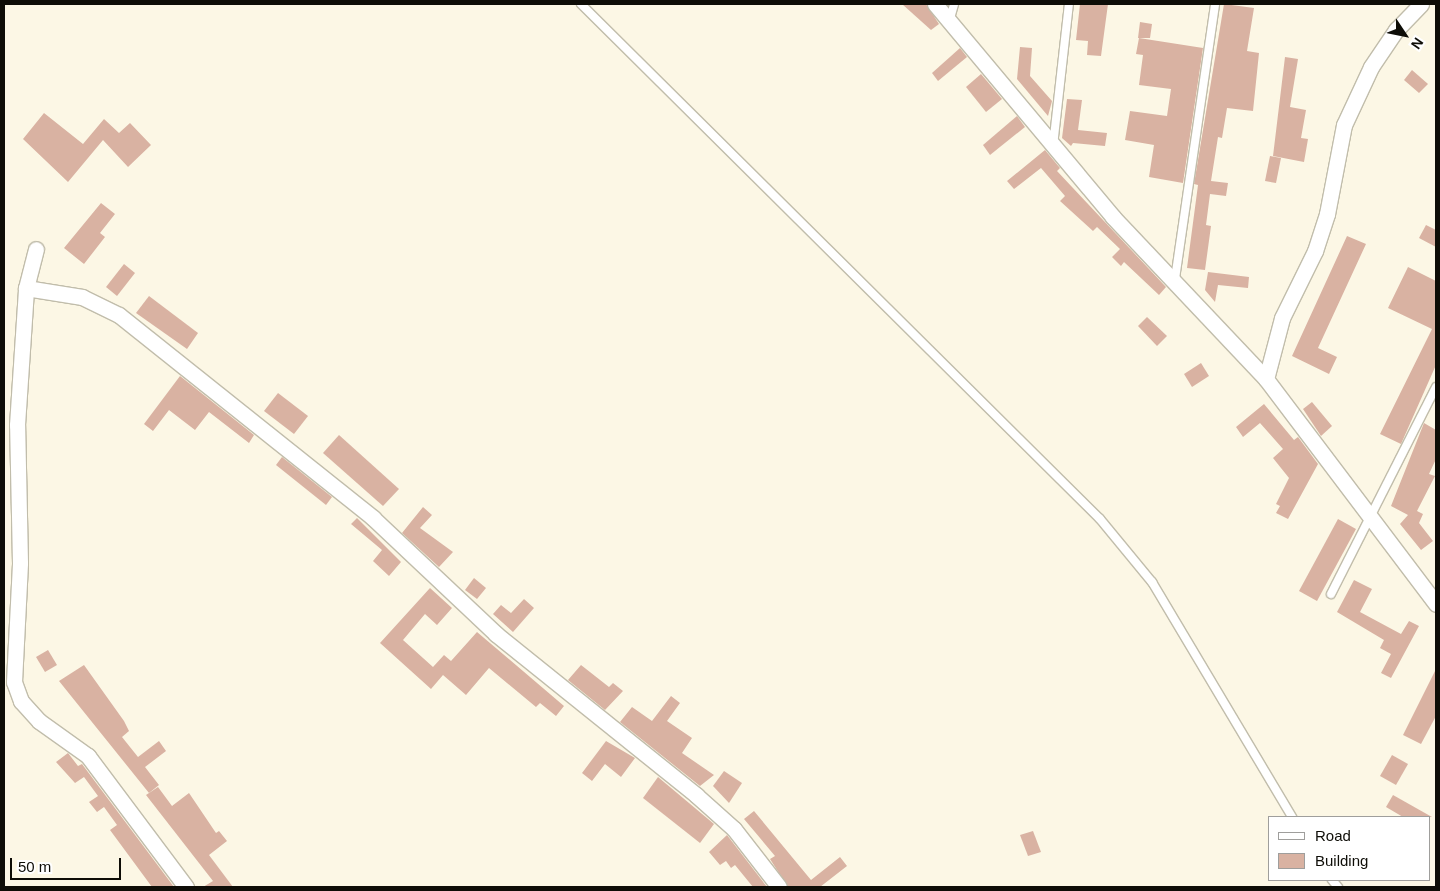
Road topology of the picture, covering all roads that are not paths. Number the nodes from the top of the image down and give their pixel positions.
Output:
1 (581, 4) edge
2 (935, 4) edge
3 (954, 4) edge
4 (1069, 4) edge
5 (1215, 4) edge
6 (1420, 4) edge
7 (949, 22) junction
8 (1053, 148) junction
9 (36, 249) dead end
10 (1175, 279) junction
11 (26, 288) junction
12 (1266, 379) junction
13 (1436, 387) edge
14 (1373, 518) junction
15 (1331, 594) dead end
16 (1436, 604) edge
17 (1291, 816) edge
18 (186, 887) edge
19 (779, 887) edge

1 - 17 lane
2 - 7 street
3 - 7 lane
4 - 8 lane
5 - 10 lane
6 - 12 street
7 - 8 street
8 - 10 street
9 - 11 street
10 - 12 street
11 - 18 street
11 - 19 street
12 - 14 street
13 - 14 lane
14 - 15 lane
14 - 16 street

